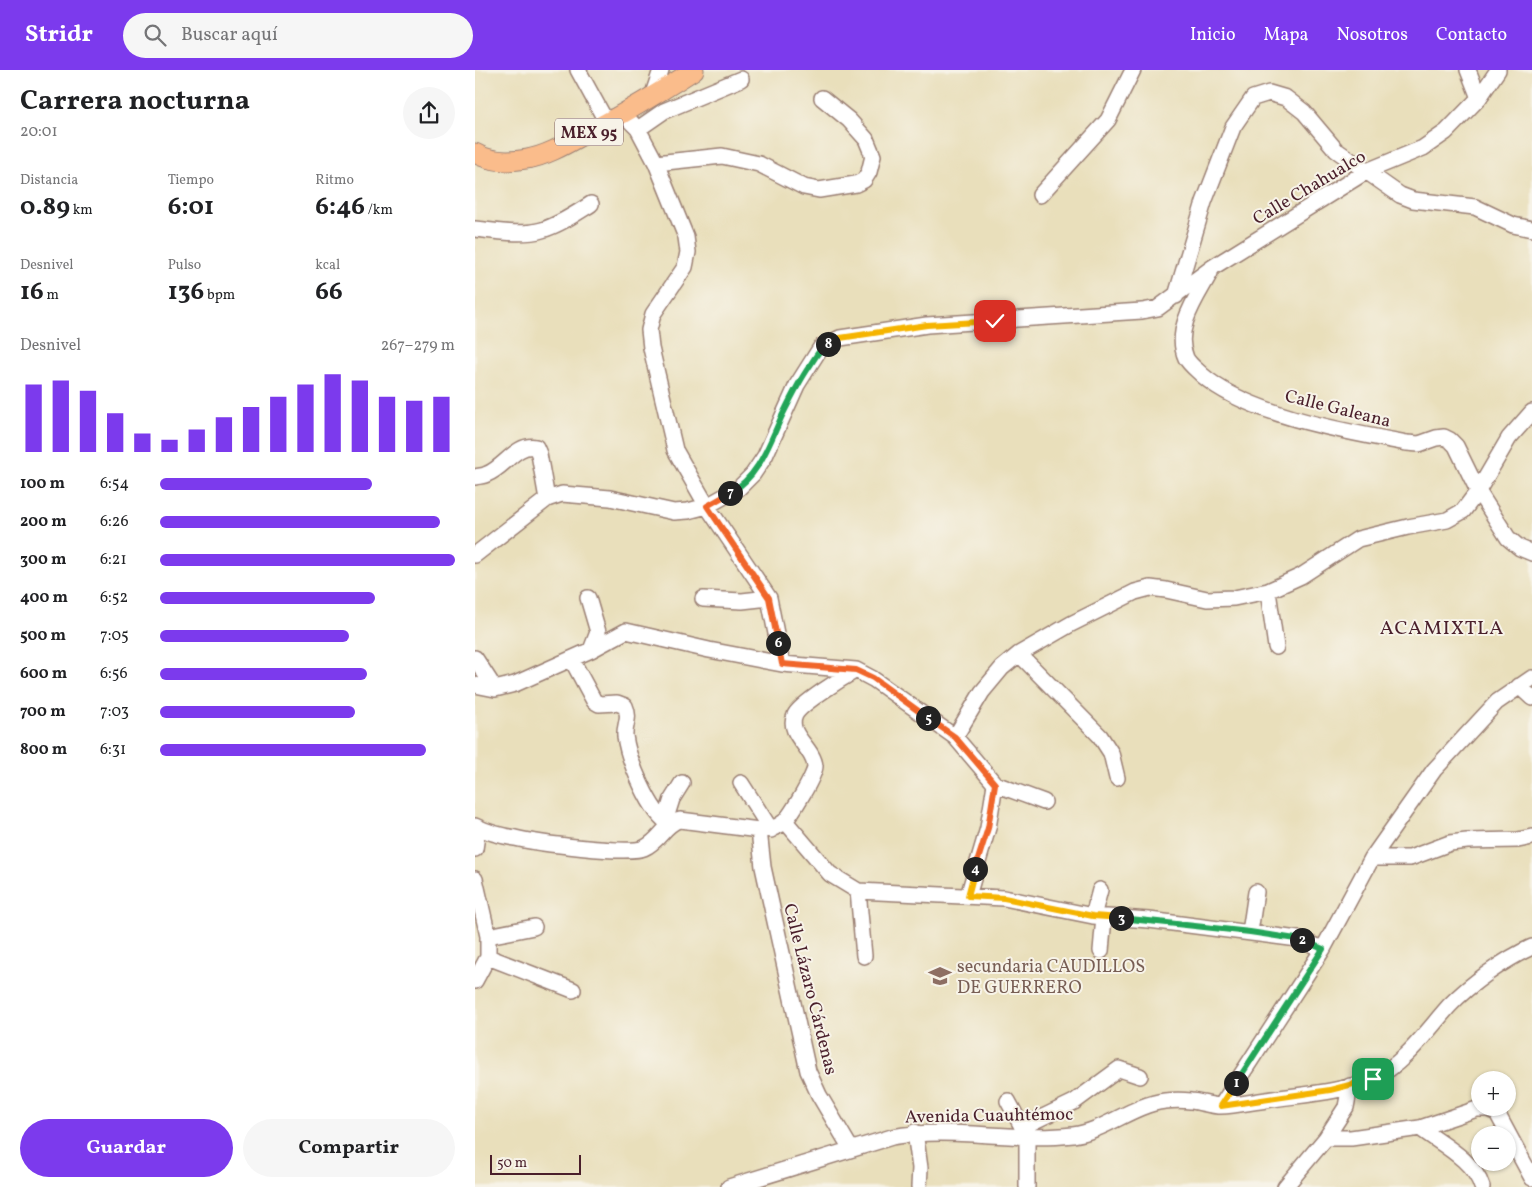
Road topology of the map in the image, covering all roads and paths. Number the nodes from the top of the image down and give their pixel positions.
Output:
1 (578, 70) edge
2 (661, 70) edge
3 (694, 70) edge
4 (1133, 70) edge
5 (1467, 70) edge
6 (1498, 70) edge
7 (741, 79) dead end
8 (652, 97) junction
9 (822, 98) dead end
10 (1479, 98) junction
11 (615, 118) junction
12 (638, 129) junction
13 (475, 153) edge
14 (657, 163) junction
15 (1367, 171) junction
16 (1040, 195) dead end
17 (591, 204) dead end
18 (1532, 228) edge
19 (475, 229) edge
20 (1213, 268) junction
21 (1177, 296) junction
22 (1532, 412) edge
23 (475, 476) edge
24 (1478, 491) junction
25 (547, 499) junction
26 (707, 506) junction
27 (1532, 553) edge
28 (475, 555) edge
29 (1268, 592) junction
30 (588, 598) dead end
31 (769, 598) junction
32 (703, 599) dead end
33 (1276, 647) dead end
34 (591, 650) junction
35 (1019, 654) junction
36 (475, 658) edge
37 (571, 660) junction
38 (782, 664) junction
39 (856, 670) junction
40 (1526, 682) edge
41 (475, 685) edge
42 (495, 689) junction
43 (1532, 698) edge
44 (955, 737) junction
45 (1117, 778) dead end
46 (682, 783) dead end
47 (741, 783) dead end
48 (995, 784) junction
49 (1044, 802) dead end
50 (785, 821) junction
51 (667, 822) junction
52 (476, 827) edge
53 (765, 830) junction
54 (1532, 837) edge
55 (475, 849) edge
56 (1372, 858) junction
57 (475, 879) edge
58 (1100, 890) dead end
59 (858, 891) junction
60 (1257, 892) dead end
61 (968, 896) junction
62 (1099, 916) junction
63 (534, 927) dead end
64 (1250, 932) junction
65 (488, 936) junction
66 (1532, 947) edge
67 (1323, 949) junction
68 (1101, 951) dead end
69 (864, 956) dead end
70 (487, 957) junction
71 (475, 981) edge
72 (573, 990) dead end
73 (1140, 1076) dead end
74 (1350, 1086) junction
75 (1009, 1101) dead end
76 (1221, 1106) junction
77 (1471, 1111) edge
78 (1498, 1116) edge
79 (1420, 1128) junction
80 (915, 1132) junction
81 (1024, 1132) junction
82 (1326, 1138) junction
83 (851, 1149) junction
84 (1532, 1178) edge
85 (729, 1187) edge
86 (919, 1187) edge
87 (1027, 1187) edge
88 (1285, 1187) edge
89 (1482, 1187) edge

1 - 11 street
2 - 8 street
3 - 8 main road, MEX 95
4 - 16 street
5 - 10 street
6 - 10 street, Calle Chahualco
7 - 12 street
8 - 11 main road, MEX 95
9 - 14 street
10 - 15 street, Calle Chahualco
11 - 12 street
11 - 13 main road, MEX 95
12 - 14 street
14 - 26 street
15 - 18 street
15 - 20 street, Calle Chahualco
15 - 21 street
17 - 19 street
20 - 21 street, Calle Chahualco
20 - 24 street, Calle Galeana
21 - 26 street, Calle Chahualco
22 - 24 street
23 - 25 street
24 - 27 street, Calle Galeana
24 - 29 street
25 - 26 street
25 - 28 street
26 - 31 street
29 - 33 street
29 - 35 street
30 - 34 street
31 - 32 street
31 - 38 street
34 - 37 street
34 - 38 street
35 - 44 street
35 - 45 street
36 - 42 street
37 - 42 street
37 - 51 street
38 - 39 street
39 - 44 street
39 - 50 street
40 - 43 street
40 - 56 street
41 - 42 street
44 - 48 street
46 - 51 street
47 - 53 street
48 - 49 street
48 - 61 street
50 - 53 street
50 - 59 street
51 - 52 street
51 - 53 street
52 - 55 street
53 - 83 street, Calle Lázaro Cárdenas
54 - 56 street
56 - 67 street
57 - 65 street
58 - 62 street
59 - 61 street
59 - 69 street
60 - 64 street
61 - 62 street
62 - 64 street
62 - 68 street
63 - 65 street
64 - 67 street
65 - 70 street
66 - 74 street, Avenida Cuauhtémoc
67 - 76 street
70 - 71 street
70 - 72 street
73 - 81 street
74 - 76 street, Avenida Cuauhtémoc
74 - 82 street
75 - 81 street
76 - 81 street, Avenida Cuauhtémoc
77 - 79 street
78 - 84 street
79 - 82 street
79 - 89 street
80 - 81 street, Avenida Cuauhtémoc
80 - 83 street, Avenida Cuauhtémoc
80 - 86 street
81 - 87 street
82 - 88 street
83 - 85 street, Avenida Cuauhtémoc

